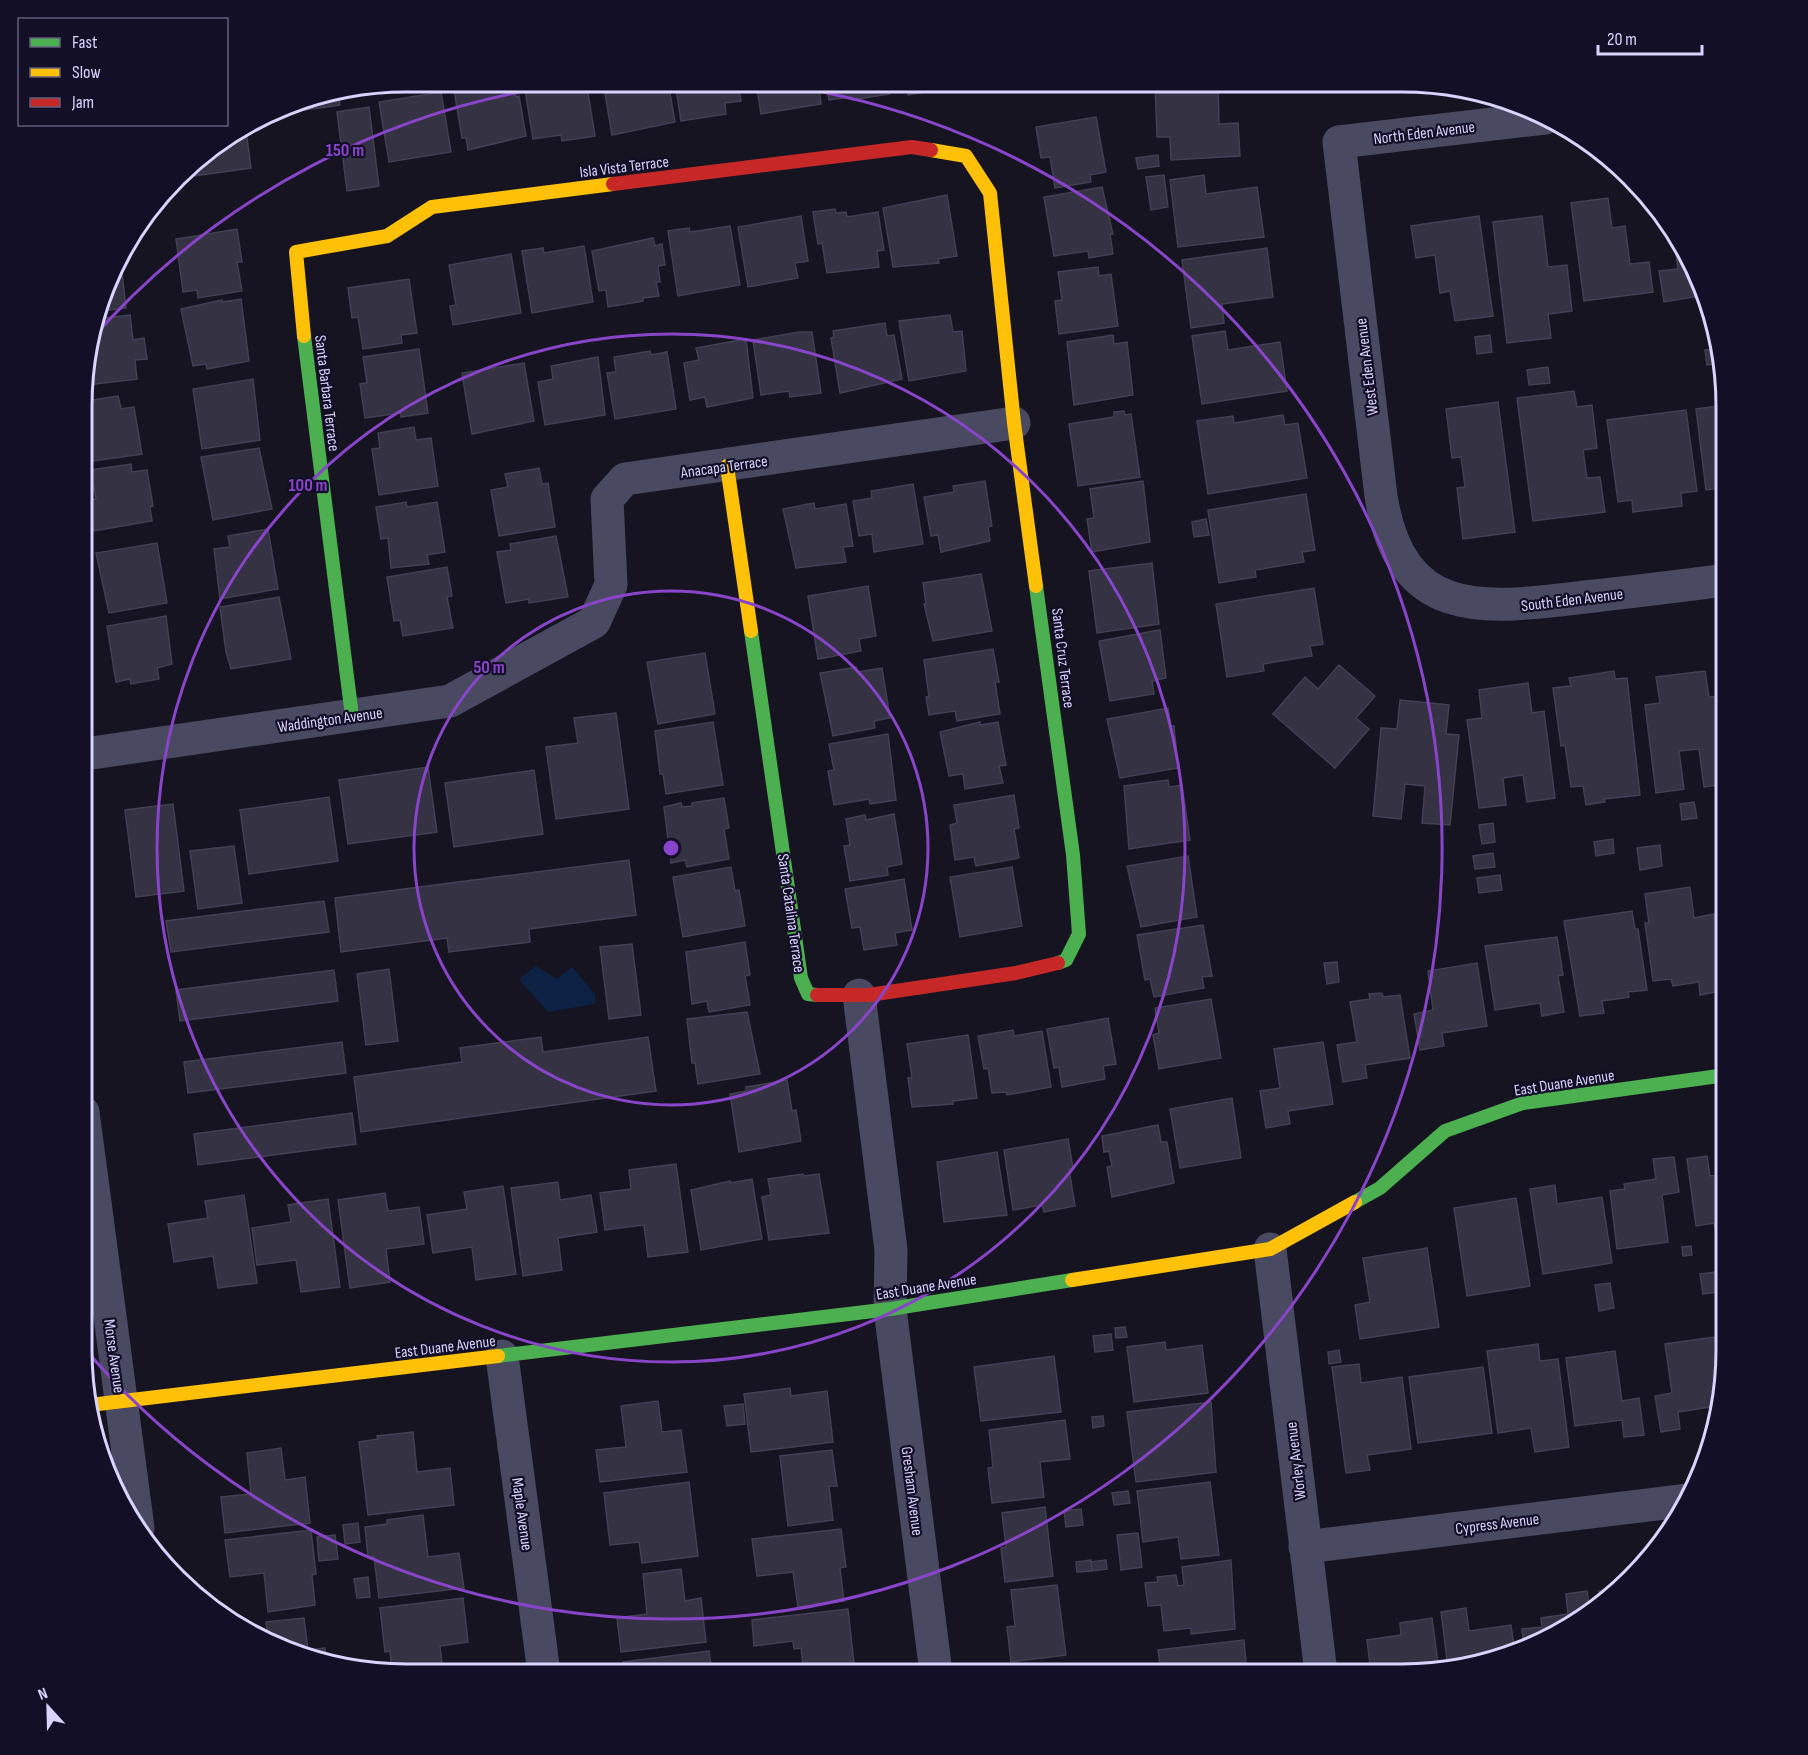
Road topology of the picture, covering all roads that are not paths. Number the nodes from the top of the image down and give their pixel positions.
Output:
1 (1532, 120) edge
2 (1339, 142) joint
3 (966, 156) joint
4 (296, 252) joint
5 (1014, 423) junction
6 (728, 466) junction
7 (1422, 581) joint
8 (1716, 581) edge
9 (560, 641) joint
10 (352, 716) junction
11 (92, 753) edge
12 (859, 995) junction
13 (1716, 1076) edge
14 (92, 1178) edge
15 (1269, 1249) junction
16 (890, 1309) junction
17 (502, 1356) junction
18 (122, 1400) junction
19 (97, 1404) edge
20 (1676, 1502) edge
21 (136, 1509) edge
22 (1305, 1547) junction
23 (543, 1664) edge
24 (935, 1664) edge
25 (1320, 1664) edge

1 - 2 street, North Eden Avenue
2 - 7 street, West Eden Avenue
3 - 4 street, Isla Vista Terrace
3 - 5 street, Santa Cruz Terrace
4 - 10 street, Santa Barbara Terrace
5 - 6 street, Anacapa Terrace
5 - 12 street, Santa Cruz Terrace
6 - 9 street, Anacapa Terrace
6 - 12 street, Santa Catalina Terrace
7 - 8 street, South Eden Avenue
9 - 10 street, Waddington Avenue
10 - 11 street, Waddington Avenue
12 - 16 street
13 - 15 street, East Duane Avenue
14 - 18 street, Morse Avenue
15 - 16 street, East Duane Avenue
15 - 22 street, Worley Avenue
16 - 17 street, East Duane Avenue
16 - 24 street, Gresham Avenue
17 - 18 street, East Duane Avenue
17 - 23 street, Maple Avenue
18 - 19 street, East Duane Avenue
18 - 21 street, Morse Avenue
20 - 22 street, Cypress Avenue
22 - 25 street, Worley Avenue

